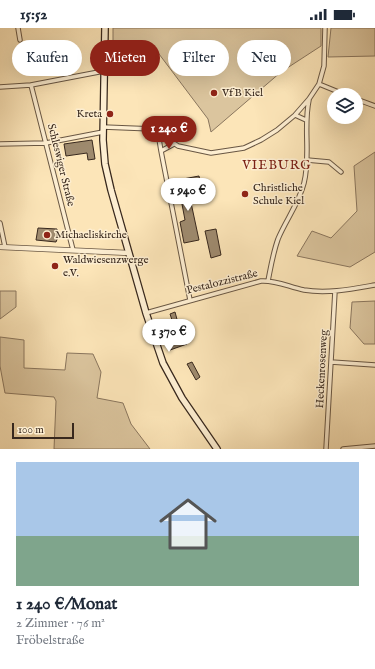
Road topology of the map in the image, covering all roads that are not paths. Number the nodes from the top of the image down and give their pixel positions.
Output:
1 (18, 28) edge
2 (105, 28) edge
3 (325, 28) edge
4 (20, 40) dead end
5 (105, 40) edge
6 (90, 74) edge
7 (104, 76) edge
8 (319, 84) junction
9 (31, 85) junction
10 (0, 87) edge
11 (329, 88) edge
12 (309, 99) junction
13 (363, 102) edge
14 (375, 106) edge
15 (295, 115) junction
16 (306, 120) junction
17 (103, 129) junction
18 (158, 139) dead end
19 (46, 143) junction
20 (0, 144) edge
21 (174, 144) junction
22 (161, 151) junction
23 (308, 160) junction
24 (341, 172) dead end
25 (0, 223) edge
26 (3, 247) edge
27 (73, 250) junction
28 (129, 252) junction
29 (268, 281) junction
30 (375, 285) edge
31 (335, 291) junction
32 (190, 300) junction
33 (146, 312) junction
34 (331, 362) junction
35 (375, 364) edge
36 (375, 446) edge
37 (351, 448) edge
38 (217, 449) edge
39 (326, 449) edge
40 (343, 449) edge

1 - 4 street
2 - 5 main road
3 - 8 street
6 - 9 street
7 - 17 main road
8 - 11 street
8 - 12 street
9 - 10 street
9 - 19 street, Schleswiger Straße
12 - 15 street
12 - 16 street
13 - 14 street
15 - 16 street
15 - 21 street
16 - 23 street
17 - 19 street
17 - 21 street
17 - 28 main road
18 - 22 street
19 - 20 street
19 - 27 street, Schleswiger Straße
21 - 22 street
22 - 32 street
23 - 24 street
23 - 29 street
25 - 26 street
26 - 27 street
27 - 28 street
28 - 33 main road
29 - 31 street, Pestalozzistraße
29 - 32 street, Pestalozzistraße
30 - 31 street, Pestalozzistraße
31 - 34 street, Heckenrosenweg
32 - 33 street, Pestalozzistraße
33 - 38 main road
34 - 35 street
34 - 39 street, Heckenrosenweg
36 - 37 street
37 - 40 street

